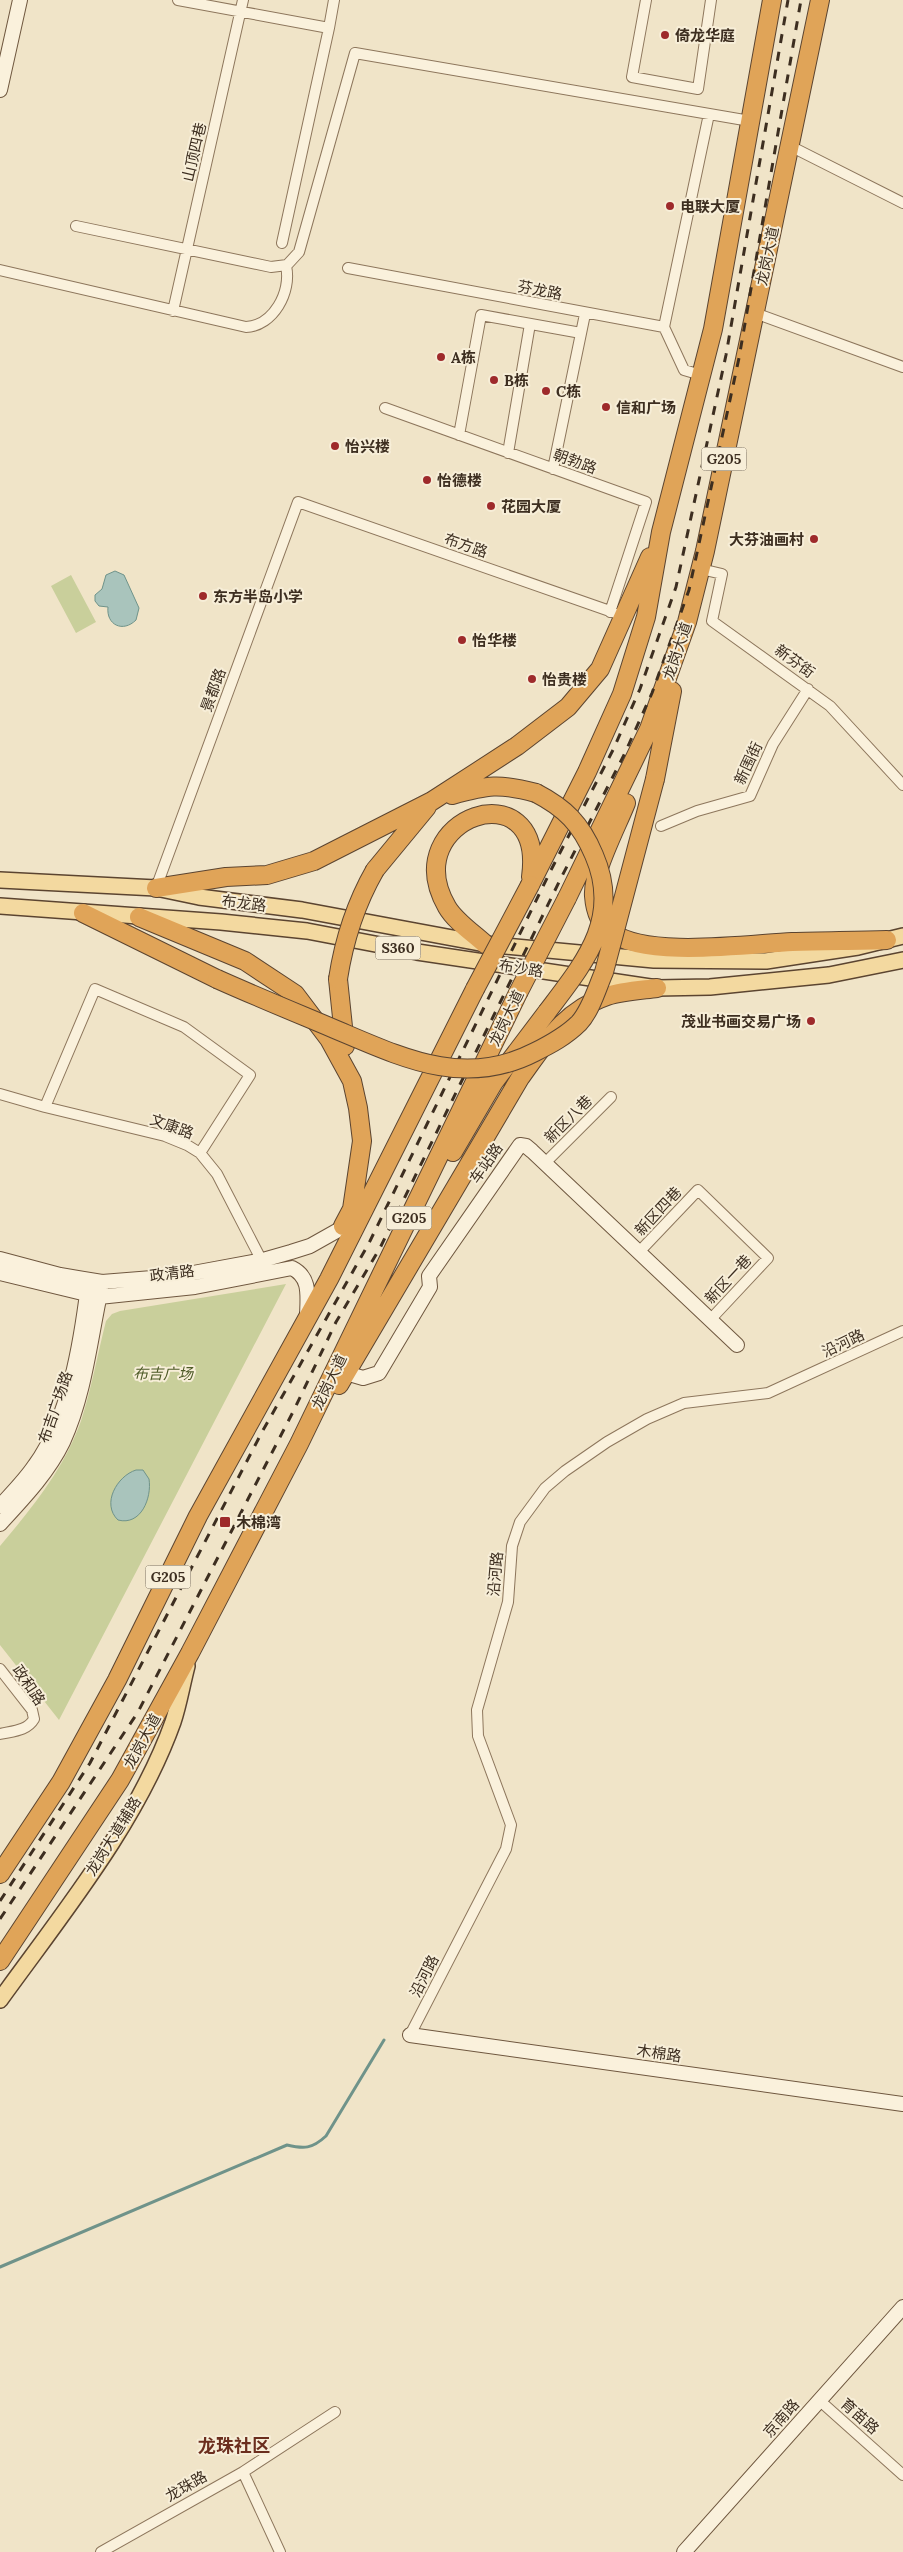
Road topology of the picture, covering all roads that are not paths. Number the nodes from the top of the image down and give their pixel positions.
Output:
1 (20, 0) edge
2 (178, 0) edge
3 (243, 0) edge
4 (334, 0) edge
5 (646, 0) edge
6 (711, 0) edge
7 (772, 0) edge
8 (820, 0) edge
9 (241, 12) junction
10 (329, 28) junction
11 (0, 90) edge
12 (709, 114) junction
13 (750, 121) junction
14 (790, 146) junction
15 (903, 203) edge
16 (76, 226) dead end
17 (282, 243) dead end
18 (187, 250) junction
19 (286, 266) junction
20 (348, 268) dead end
21 (0, 270) edge
22 (174, 311) junction
23 (755, 313) junction
24 (585, 314) junction
25 (530, 324) junction
26 (664, 327) junction
27 (581, 333) junction
28 (903, 367) edge
29 (701, 375) junction
30 (385, 408) dead end
31 (459, 435) junction
32 (508, 453) junction
33 (554, 469) junction
34 (298, 502) joint
35 (661, 532) junction
36 (701, 569) junction
37 (617, 614) junction
38 (684, 632) junction
39 (808, 689) junction
40 (649, 729) junction
41 (903, 785) edge
42 (432, 801) junction
43 (661, 826) dead end
44 (3, 880) edge
45 (530, 885) junction
46 (156, 888) junction
47 (0, 906) edge
48 (83, 913) junction
49 (139, 917) junction
50 (895, 938) edge
51 (485, 944) junction
52 (903, 960) edge
53 (657, 988) junction
54 (352, 1081) junction
55 (0, 1094) edge
56 (611, 1097) dead end
57 (45, 1107) junction
58 (200, 1153) junction
59 (545, 1163) junction
60 (342, 1228) junction
61 (639, 1252) junction
62 (768, 1258) joint
63 (0, 1259) edge
64 (265, 1267) junction
65 (0, 1273) edge
66 (329, 1279) junction
67 (94, 1288) junction
68 (307, 1318) junction
69 (710, 1320) junction
70 (903, 1331) edge
71 (737, 1345) dead end
72 (346, 1373) junction
73 (299, 1444) junction
74 (0, 1506) edge
75 (0, 1524) edge
76 (190, 1654) junction
77 (0, 1669) edge
78 (0, 1734) edge
79 (0, 1873) edge
80 (0, 1960) edge
81 (0, 2000) edge
82 (410, 2036) joint
83 (903, 2104) edge
84 (903, 2307) edge
85 (819, 2400) junction
86 (335, 2412) dead end
87 (243, 2472) junction
88 (903, 2475) edge
89 (101, 2552) edge
90 (280, 2552) edge
91 (684, 2552) edge

1 - 11 street
2 - 9 street
3 - 9 street, 山顶四巷
4 - 10 street
5 - 6 street
7 - 13 highway, G205
8 - 14 highway, 龙岗大道 / G205
9 - 10 street
9 - 18 street, 山顶四巷
10 - 17 street
12 - 13 street
12 - 19 street
12 - 26 street
13 - 29 highway, G205
14 - 15 street
14 - 23 highway, 龙岗大道 / G205
16 - 18 street
18 - 19 street
18 - 22 street, 山顶四巷
19 - 22 street
20 - 24 street, 芬龙路
21 - 22 street
23 - 28 street
23 - 36 highway, 龙岗大道 / G205
24 - 26 street, 芬龙路
24 - 27 street
25 - 27 street
25 - 31 street
25 - 32 street
26 - 29 street
27 - 33 street
29 - 35 highway, G205
30 - 31 street, 朝勃路
31 - 32 street, 朝勃路
32 - 33 street, 朝勃路
33 - 37 street, 朝勃路
34 - 37 street, 布方路
34 - 46 street, 景都路
35 - 37 highway
35 - 45 highway, G205
36 - 38 highway, 龙岗大道 / G205
36 - 39 street, 新芬街
37 - 42 highway
38 - 40 highway, 龙岗大道 / G205
38 - 48 highway, bridge
39 - 41 street, 新芬街
39 - 43 street, 新围街
40 - 50 highway
40 - 73 highway, 龙岗大道 / G205, bridge
42 - 46 highway
42 - 54 highway, bridge
42 - 72 highway, bridge
44 - 46 main road, 布龙路 / S360
45 - 51 highway
45 - 66 highway, G205, bridge
46 - 51 main road, 布龙路 / S360
47 - 48 main road, S360
48 - 49 main road, S360
49 - 53 main road, 布沙路 / S360
49 - 54 highway
50 - 51 main road, 布沙路 / S360
52 - 53 main road, 布沙路 / S360
53 - 72 highway
54 - 60 highway
55 - 57 street, 文康路
56 - 59 street, 新区八巷
57 - 58 street, 文康路
57 - 58 street
58 - 64 street, 文康路
59 - 61 street, 车站路
59 - 72 street, 车站路
60 - 64 street, 政清路
60 - 66 highway
61 - 62 street, 新区四巷
61 - 69 street, 车站路
62 - 69 street, 新区一巷
63 - 67 street, 政清路
64 - 67 street, 政清路
64 - 68 street, 政清路
65 - 67 street, 政清路
66 - 68 highway, G205
67 - 74 street, 布吉广场路
67 - 75 street, 布吉广场路
68 - 79 highway, G205
69 - 71 street, 车站路
70 - 82 street, 沿河路
72 - 73 highway
73 - 76 highway, 龙岗大道 / G205
76 - 80 highway, 龙岗大道 / G205
76 - 81 main road, 龙岗大道辅路
77 - 78 street, 政和路
82 - 83 street, 木棉路
84 - 85 street, 京南路
85 - 88 street, 育苗路
85 - 91 street, 京南路
86 - 87 street, 龙珠路
87 - 89 street, 龙珠路
87 - 90 street

